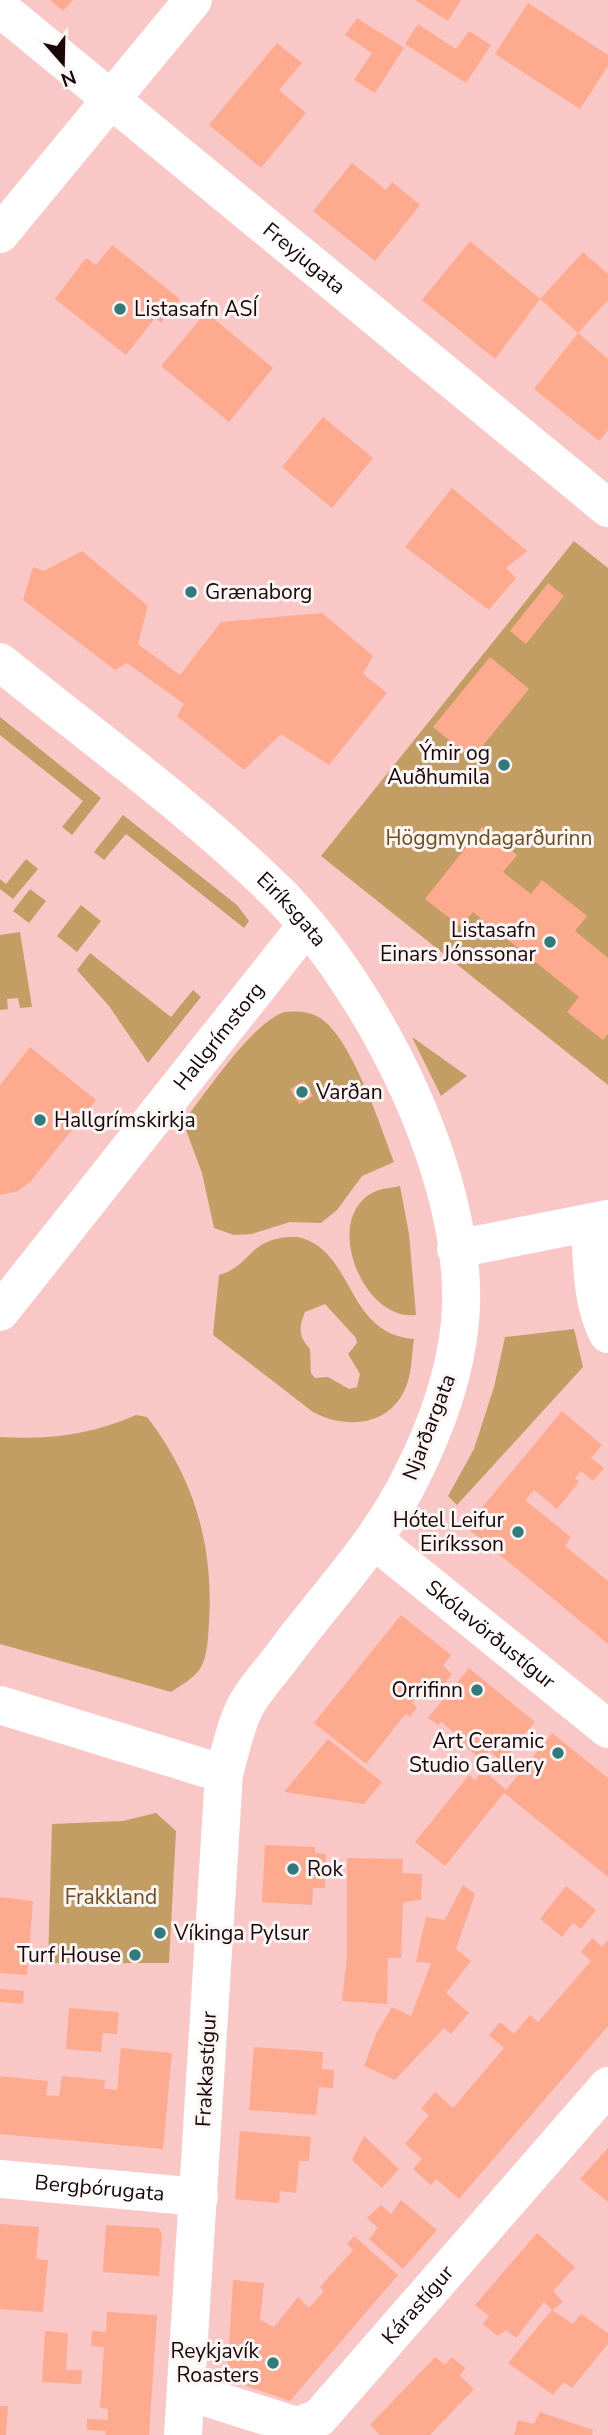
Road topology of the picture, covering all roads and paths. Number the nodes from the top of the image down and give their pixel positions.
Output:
1 (192, 0) edge
2 (0, 8) edge
3 (112, 99) junction
4 (0, 234) edge
5 (608, 508) edge
6 (0, 662) edge
7 (307, 925) junction
8 (599, 1222) edge
9 (456, 1249) junction
10 (0, 1312) edge
11 (608, 1334) edge
12 (374, 1540) junction
13 (0, 1705) edge
14 (245, 1707) joint
15 (608, 1729) edge
16 (224, 1774) junction
17 (608, 2085) edge
18 (0, 2179) edge
19 (199, 2197) junction
20 (186, 2391) junction
21 (183, 2435) edge

1 - 3 street
2 - 3 street, Freyjugata
3 - 4 street
3 - 5 street, Freyjugata
6 - 7 street, Eiríksgata
7 - 9 street, Eiríksgata
7 - 10 street, Hallgrímstorg
8 - 9 street
8 - 11 street
9 - 12 street, Njarðargata
12 - 14 street, Njarðargata
12 - 15 street, Skólavörðustígur
13 - 16 street
14 - 16 street, Frakkastígur
16 - 19 street, Frakkastígur
17 - 20 street, Kárastígur
18 - 19 street, Bergþórugata
19 - 20 street, Frakkastígur
20 - 21 street, Frakkastígur

